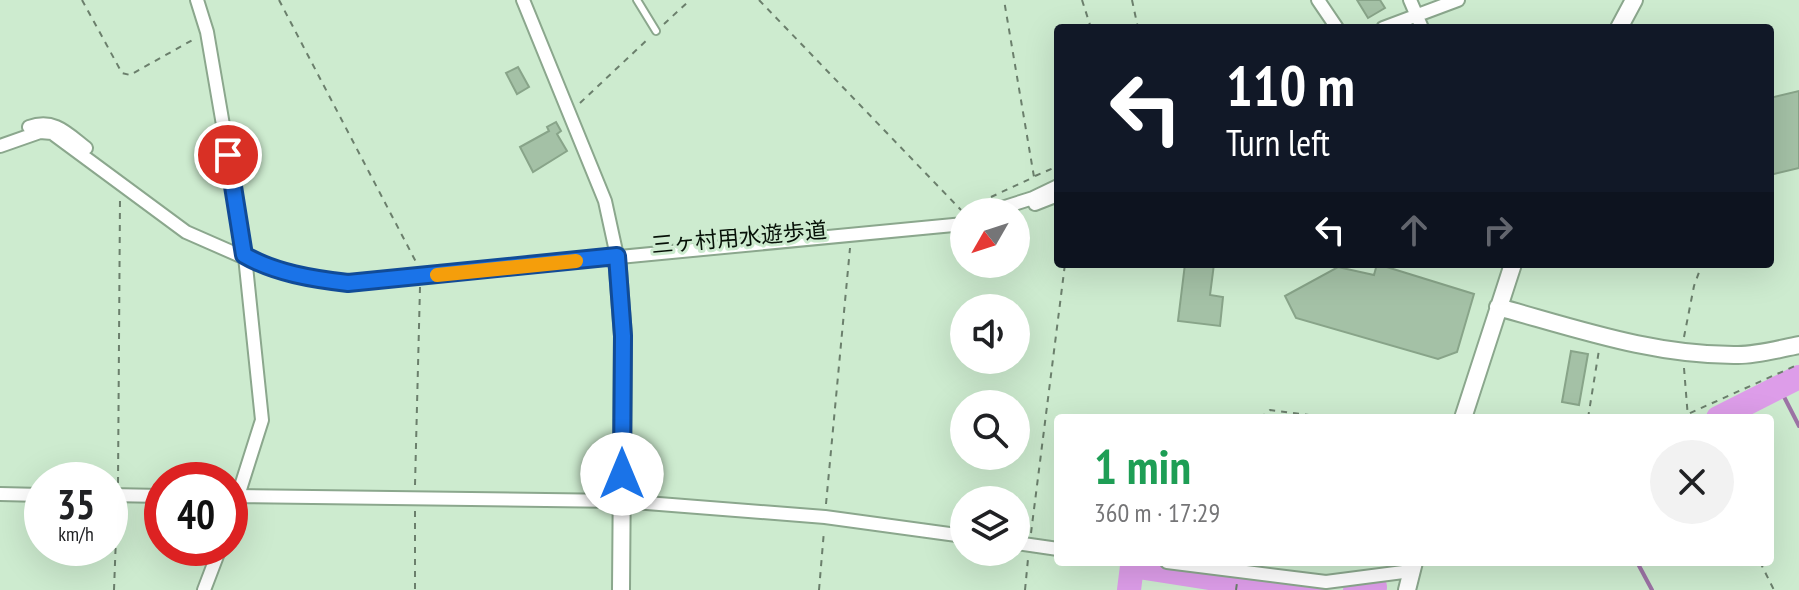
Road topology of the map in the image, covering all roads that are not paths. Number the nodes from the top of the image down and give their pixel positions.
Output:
1 (197, 0) edge
2 (523, 0) edge
3 (637, 0) edge
4 (1318, 0) edge
5 (1410, 0) edge
6 (1458, 0) edge
7 (1634, 0) edge
8 (1420, 22) edge
9 (1334, 24) edge
10 (1621, 24) edge
11 (656, 31) road end
12 (0, 139) edge
13 (0, 146) edge
14 (1054, 188) edge
15 (1054, 196) edge
16 (1030, 199) edge
17 (1030, 205) edge
18 (950, 217) edge
19 (950, 218) edge
20 (244, 251) junction
21 (617, 252) junction
22 (1512, 268) edge
23 (1498, 307) junction
24 (1799, 345) edge
25 (1464, 414) edge
26 (247, 462) edge
27 (0, 494) edge
28 (24, 495) edge
29 (248, 496) edge
30 (621, 501) junction
31 (950, 534) edge
32 (1030, 545) edge
33 (1054, 548) edge
34 (213, 566) edge
35 (1199, 566) edge
36 (1412, 567) edge
37 (204, 590) edge
38 (621, 590) edge
39 (1407, 590) edge

1 - 20 street
2 - 21 street
3 - 11 lane
4 - 9 street
5 - 8 street
6 - 8 street
7 - 10 street
12 - 20 street
13 - 20 street
14 - 16 street
15 - 17 street
18 - 21 street, 三ヶ村用水遊歩道
19 - 21 street
20 - 21 street
20 - 26 street
21 - 30 street
22 - 23 street
23 - 24 street
23 - 25 street
27 - 28 street
29 - 30 street
30 - 31 street
30 - 38 street
32 - 33 street
34 - 37 street
35 - 36 street
36 - 39 street

